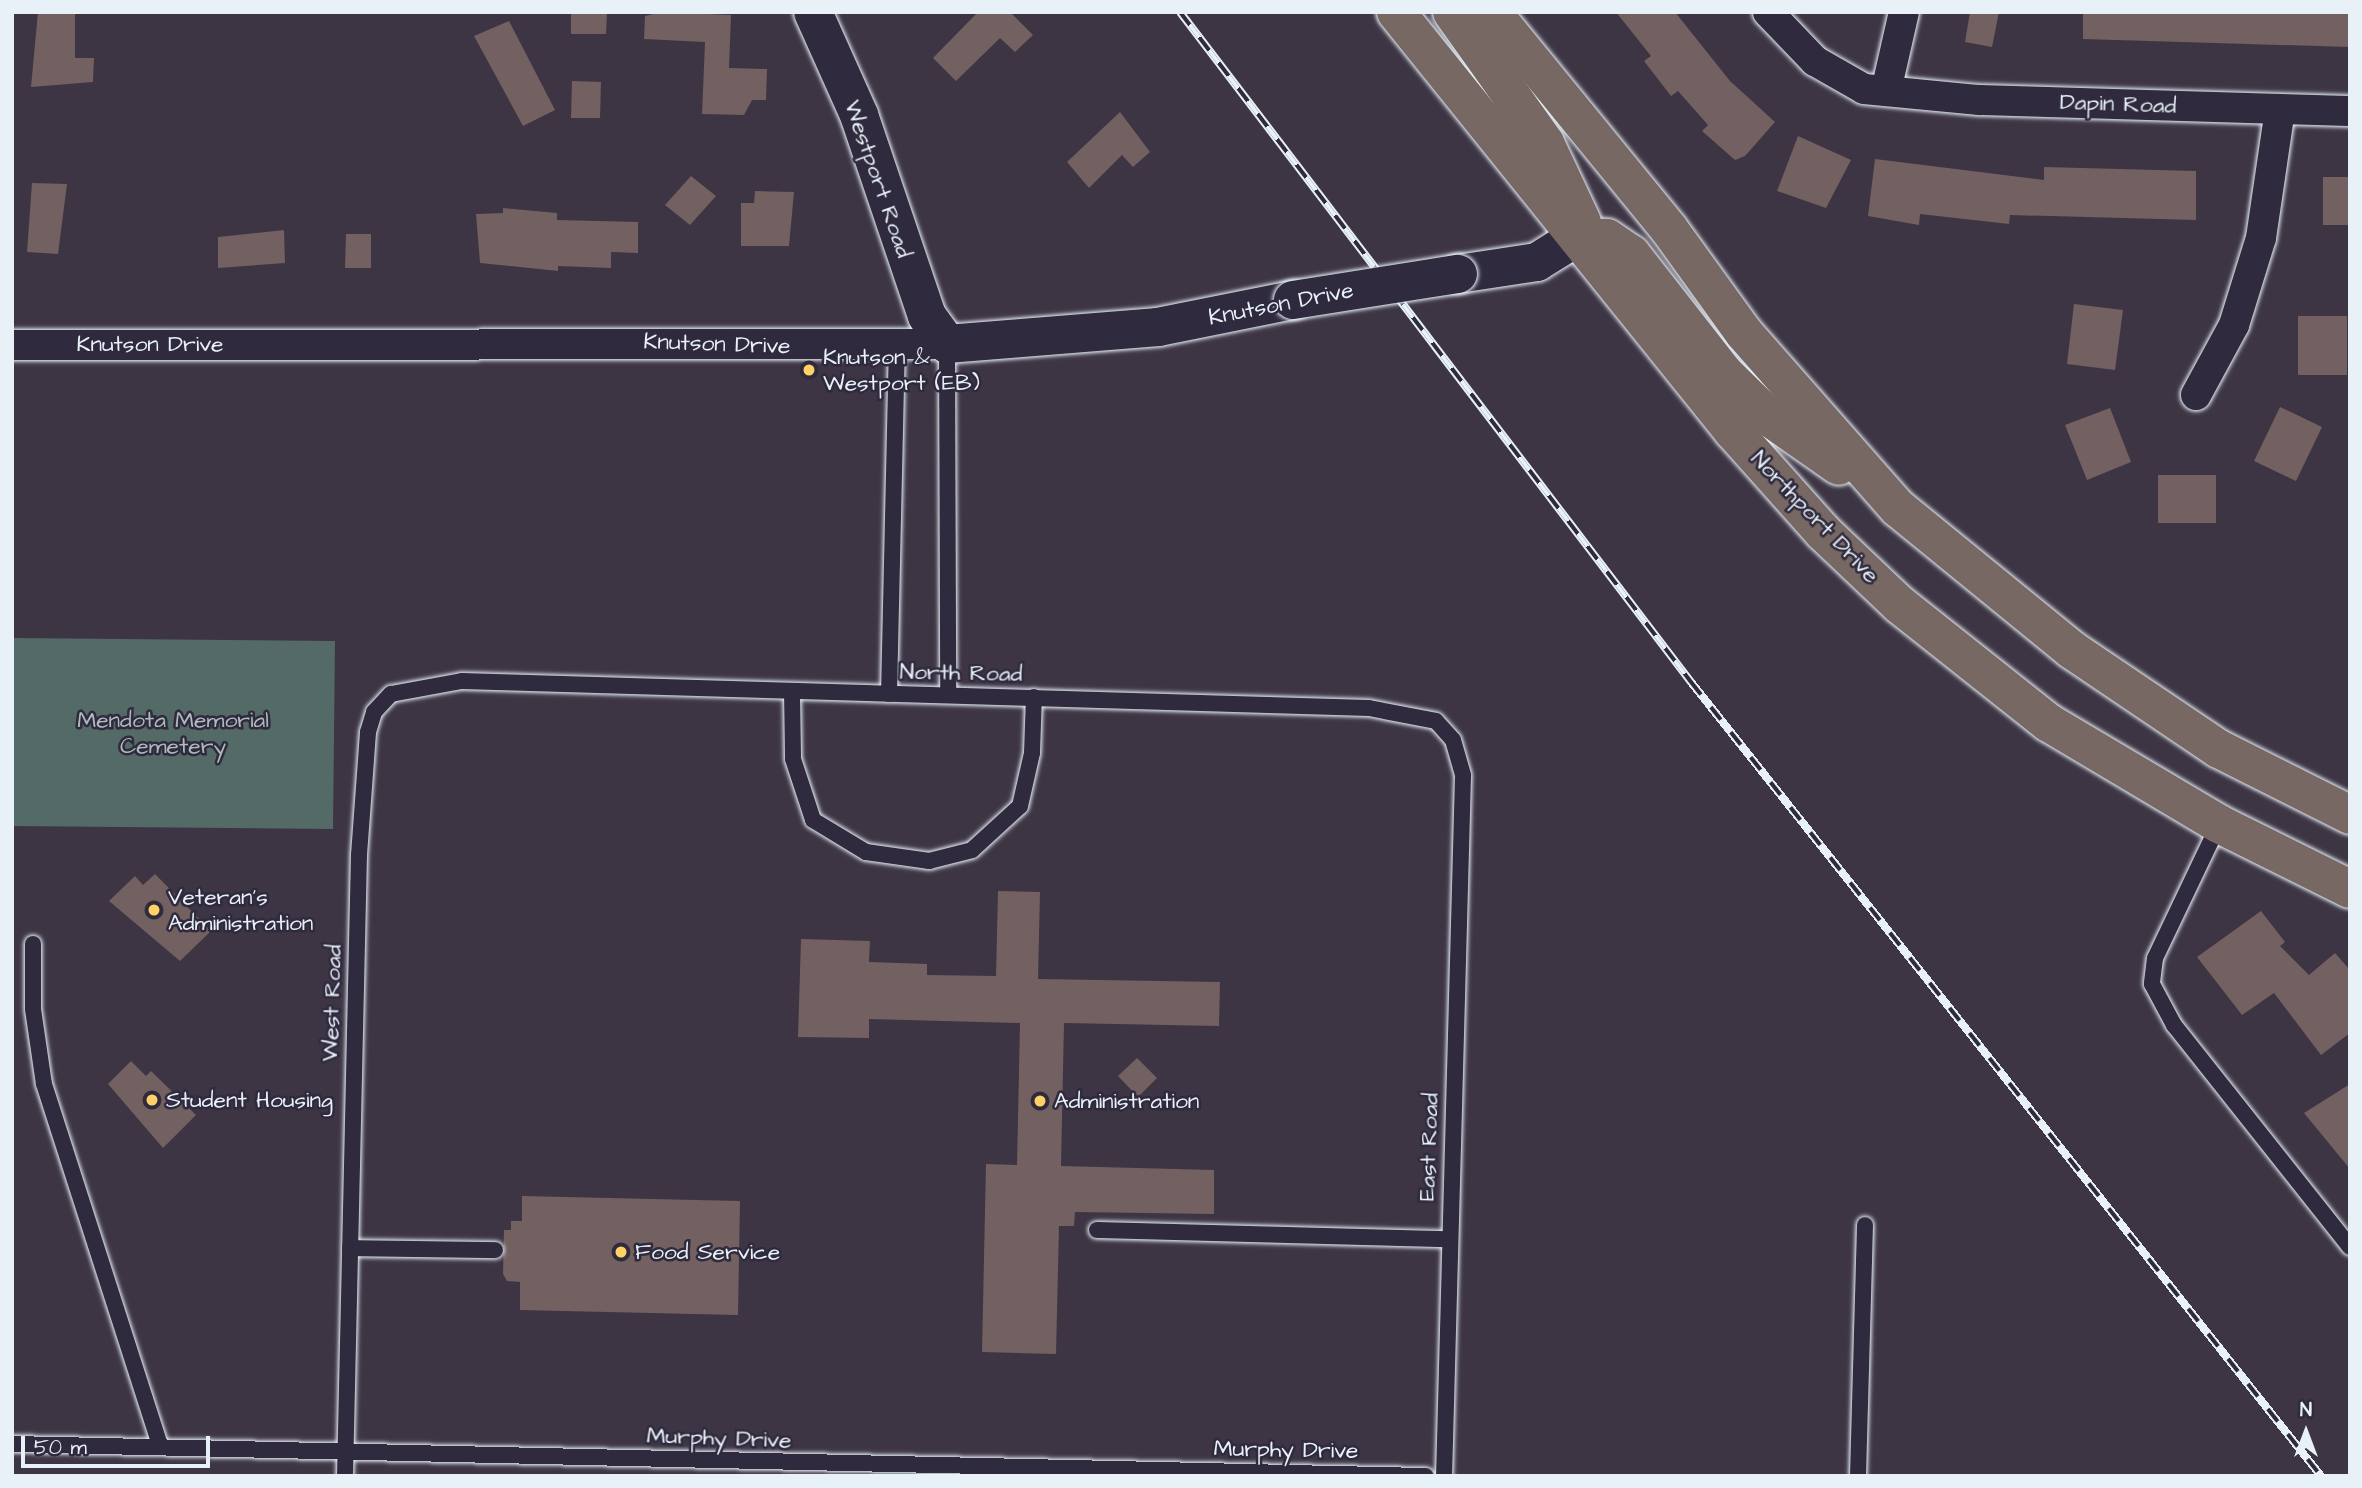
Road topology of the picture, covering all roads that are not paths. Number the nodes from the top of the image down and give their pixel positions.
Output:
1 (813, 12) edge
2 (1396, 12) edge
3 (1452, 12) edge
4 (1492, 12) edge
5 (1768, 12) edge
6 (1904, 12) edge
7 (1886, 91) junction
8 (2280, 110) junction
9 (2350, 111) edge
10 (1577, 237) junction
11 (947, 344) junction
12 (12, 345) edge
13 (897, 345) junction
14 (2196, 395) dead end
15 (1898, 508) junction
16 (792, 692) junction
17 (889, 694) junction
18 (948, 695) junction
19 (1034, 697) junction
20 (382, 703) joint
21 (2350, 814) edge
22 (1462, 821) joint
23 (2219, 824) junction
24 (2350, 889) edge
25 (33, 944) dead end
26 (1866, 1225) dead end
27 (1097, 1230) dead end
28 (1449, 1239) junction
29 (2350, 1247) edge
30 (350, 1248) junction
31 (495, 1250) dead end
32 (12, 1444) edge
33 (160, 1446) junction
34 (346, 1447) junction
35 (345, 1476) edge
36 (1426, 1476) edge
37 (1444, 1476) edge
38 (1858, 1476) edge

1 - 11 street, Westport Road
2 - 10 main road, Northport Drive
3 - 10 main road
4 - 15 main road
5 - 7 street, Dapin Road
6 - 7 street
7 - 8 street, Dapin Road
8 - 9 street, Dapin Road
8 - 14 street
10 - 11 street, Knutson Drive, bridge
10 - 15 main road
10 - 23 main road, Northport Drive
11 - 13 street, Knutson Drive
11 - 18 lane
12 - 13 street, Knutson Drive
13 - 17 lane
15 - 21 main road
16 - 17 lane, North Road
16 - 19 lane
16 - 20 lane, North Road
17 - 18 lane, North Road
18 - 19 lane, North Road
19 - 22 lane, North Road
20 - 30 lane, West Road
22 - 28 lane, East Road
23 - 24 main road, Northport Drive
23 - 29 lane
25 - 33 lane
26 - 38 lane
27 - 28 lane
28 - 37 lane, East Road
30 - 31 lane
30 - 34 lane, West Road
32 - 33 lane, Murphy Drive
33 - 34 lane, Murphy Drive
34 - 35 lane, West Road
34 - 36 lane, Murphy Drive

